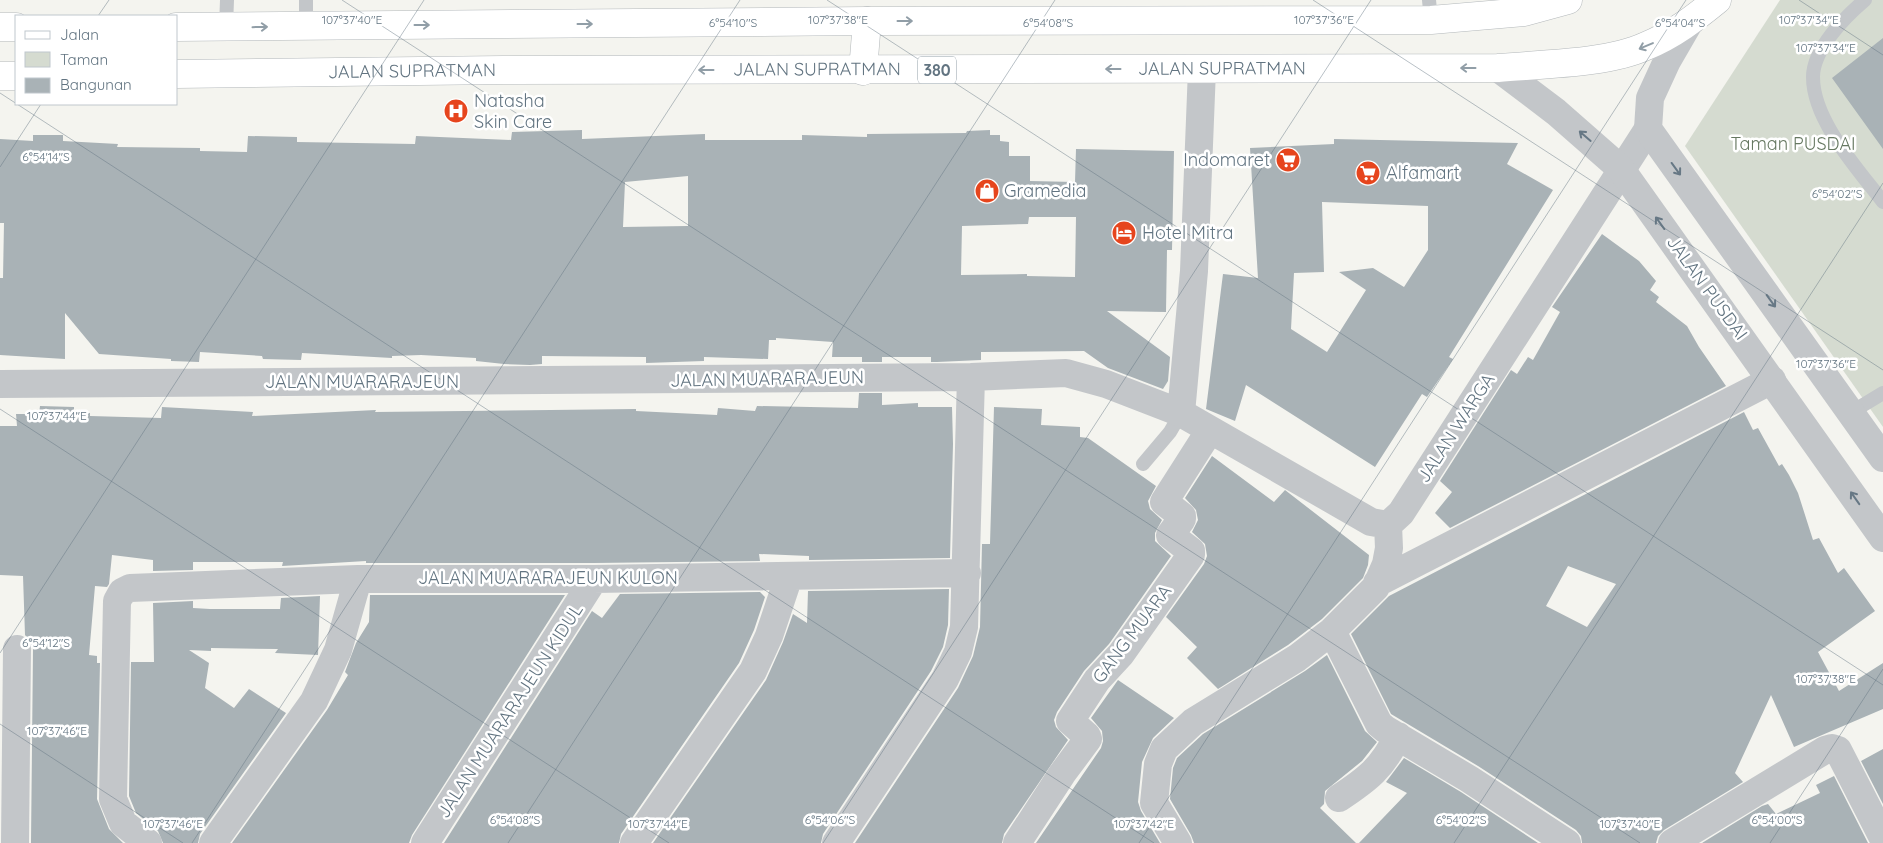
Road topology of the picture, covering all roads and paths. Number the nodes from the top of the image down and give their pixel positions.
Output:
1 (227, 0) edge
2 (1568, 0) edge
3 (1717, 0) edge
4 (1865, 0) edge
5 (1430, 10) edge
6 (306, 13) edge
7 (867, 21) junction
8 (1689, 23) junction
9 (0, 27) edge
10 (15, 27) edge
11 (178, 27) edge
12 (226, 27) junction
13 (1498, 68) junction
14 (1202, 69) junction
15 (863, 71) junction
16 (178, 74) edge
17 (0, 76) edge
18 (15, 76) edge
19 (1648, 129) junction
20 (1621, 169) junction
21 (1883, 202) edge
22 (971, 377) junction
23 (1772, 380) junction
24 (0, 384) edge
25 (1883, 393) edge
26 (1850, 412) junction
27 (1181, 413) junction
28 (1210, 430) junction
29 (1883, 458) edge
30 (1143, 464) dead end
31 (1388, 525) junction
32 (1879, 525) edge
33 (967, 574) junction
34 (788, 576) junction
35 (358, 579) junction
36 (594, 579) junction
37 (1377, 584) junction
38 (1332, 631) junction
39 (17, 649) dead end
40 (1398, 736) junction
41 (1340, 798) dead end
42 (1883, 838) edge
43 (15, 843) edge
44 (148, 843) edge
45 (213, 843) edge
46 (425, 843) edge
47 (634, 843) edge
48 (836, 843) edge
49 (1017, 843) edge
50 (1178, 843) edge
51 (1567, 843) edge
52 (1672, 843) edge

1 - 12 lane
2 - 5 main road
3 - 8 main road, JALAN SUPRATMAN
4 - 21 lane
7 -> 5 main road
6 -> 7 main road
12 -> 6 main road
7 - 15 main road
8 -> 13 main road, JALAN SUPRATMAN / 380
8 - 19 street
9 - 10 main road
11 - 12 main road
13 -> 14 main road, JALAN SUPRATMAN / 380
20 -> 13 street, JALAN PUSDAI
14 -> 15 main road, JALAN SUPRATMAN / 380
14 - 27 street
15 -> 16 main road, JALAN SUPRATMAN / 380
17 - 18 main road
19 - 20 street, JALAN WARGA
19 -> 26 street
23 -> 20 street, JALAN PUSDAI
20 - 31 street, JALAN WARGA
22 - 24 street, JALAN MUARARAJEUN
22 - 27 street, JALAN MUARARAJEUN
22 - 33 street
32 -> 23 street, JALAN PUSDAI
23 - 37 street
25 - 26 lane
26 - 29 street
27 - 28 street
27 - 30 lane
28 - 31 street
28 - 49 street, GANG MUARA
31 - 37 street
33 - 34 street, JALAN MUARARAJEUN KULON
33 - 48 street
34 - 36 street, JALAN MUARARAJEUN KULON
34 - 47 street
35 - 36 street, JALAN MUARARAJEUN KULON
35 - 44 street, JALAN MUARARAJEUN KULON
35 - 45 street
36 - 46 street, JALAN MUARARAJEUN KIDUL
37 - 38 street
38 - 40 street
38 - 50 street
39 - 43 street
40 - 41 street
40 - 51 street
42 - 52 street

